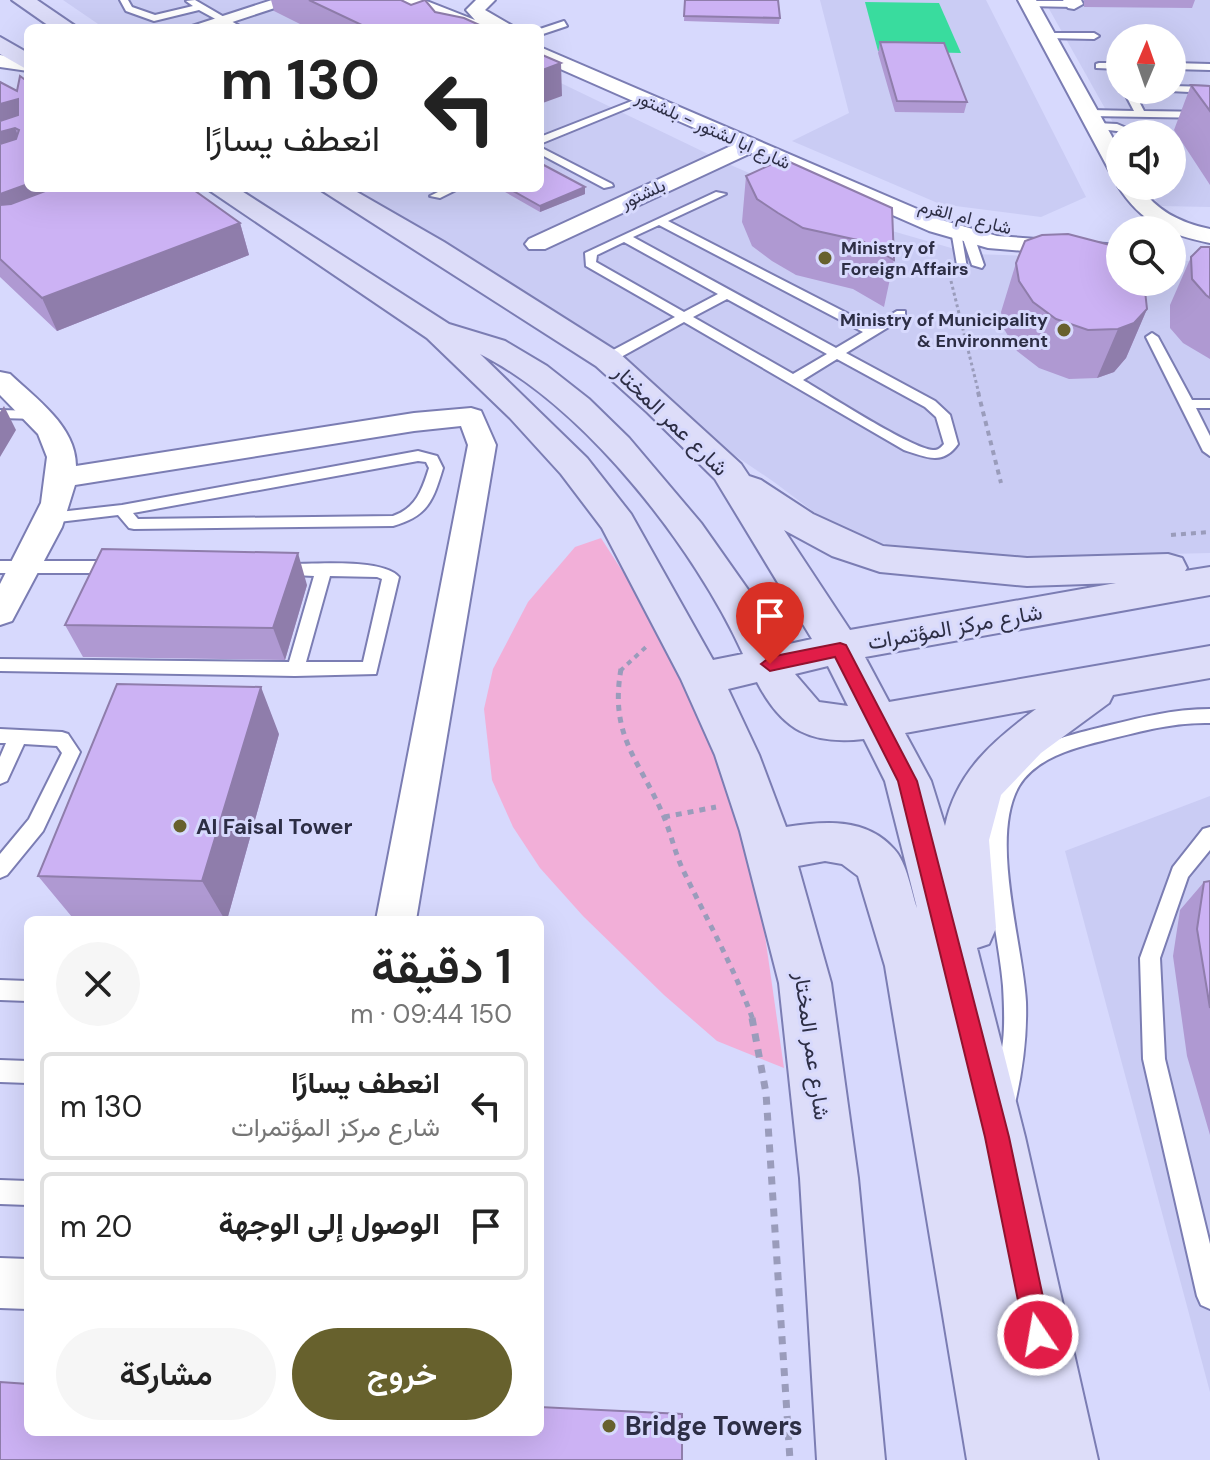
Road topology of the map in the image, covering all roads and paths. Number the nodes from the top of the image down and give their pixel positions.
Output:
1 (22, 0) edge
2 (124, 0) edge
3 (187, 0) edge
4 (290, 0) edge
5 (409, 0) edge
6 (486, 0) edge
7 (1028, 2) edge
8 (1073, 2) edge
9 (200, 7) junction
10 (61, 24) edge
11 (231, 24) edge
12 (469, 24) edge
13 (500, 24) edge
14 (564, 24) dead end
15 (544, 31) edge
16 (1049, 36) junction
17 (1094, 36) dead end
18 (0, 44) edge
19 (544, 45) edge
20 (544, 55) edge
21 (0, 61) edge
22 (24, 61) edge
23 (24, 64) edge
24 (1099, 66) dead end
25 (1106, 66) edge
26 (1186, 66) edge
27 (1210, 67) edge
28 (1186, 89) edge
29 (1210, 90) edge
30 (639, 97) junction
31 (1136, 104) edge
32 (1141, 114) junction
33 (1210, 115) edge
34 (1093, 119) junction
35 (1106, 123) edge
36 (1106, 144) edge
37 (750, 145) junction
38 (544, 147) edge
39 (544, 151) edge
40 (813, 174) junction
41 (608, 186) dead end
42 (225, 192) edge
43 (338, 192) edge
44 (446, 192) edge
45 (720, 194) dead end
46 (436, 196) dead end
47 (659, 221) junction
48 (1186, 229) edge
49 (953, 231) junction
50 (1106, 236) edge
51 (1210, 236) edge
52 (624, 237) junction
53 (1106, 237) edge
54 (537, 244) dead end
55 (1186, 251) edge
56 (1210, 251) edge
57 (963, 265) dead end
58 (978, 265) dead end
59 (727, 294) junction
60 (901, 314) dead end
61 (687, 318) junction
62 (438, 331) junction
63 (872, 331) junction
64 (1152, 337) dead end
65 (835, 352) junction
66 (607, 359) junction
67 (0, 380) edge
68 (793, 380) junction
69 (1187, 404) junction
70 (1210, 404) edge
71 (0, 414) edge
72 (37, 415) junction
73 (1210, 451) edge
74 (728, 472) junction
75 (62, 478) junction
76 (1001, 483) dead end
77 (122, 510) junction
78 (50, 518) junction
79 (1210, 532) edge
80 (1166, 535) dead end
81 (137, 568) edge
82 (1210, 568) edge
83 (262, 570) edge
84 (324, 570) junction
85 (1210, 581) edge
86 (7, 584) edge
87 (676, 628) junction
88 (840, 649) junction
89 (1210, 662) edge
90 (770, 664) junction
91 (0, 665) edge
92 (295, 670) junction
93 (702, 679) junction
94 (1109, 680) junction
95 (1210, 716) edge
96 (876, 721) junction
97 (10, 736) edge
98 (0, 776) edge
99 (664, 817) junction
100 (761, 825) junction
101 (1210, 835) edge
102 (0, 869) edge
103 (397, 916) edge
104 (0, 990) edge
105 (24, 991) edge
106 (962, 999) junction
107 (0, 1071) edge
108 (24, 1072) edge
109 (997, 1137) junction
110 (0, 1192) edge
111 (24, 1193) edge
112 (0, 1283) edge
113 (24, 1284) edge
114 (1210, 1296) edge
115 (790, 1460) edge
116 (851, 1460) edge
117 (1001, 1460) edge
118 (1064, 1460) edge

1 - 10 main road
2 - 9 lane
3 - 9 lane
4 - 11 street
5 - 12 street
6 - 13 street
7 - 8 lane
7 - 16 street
9 - 11 lane
14 - 15 lane
16 - 17 lane
16 - 34 street
18 - 22 main road
19 - 30 street
20 - 30 street, شارع ابا لشتور - بلشتور
21 - 23 street
24 - 25 lane
26 - 27 lane
28 - 29 lane
30 - 37 street, شارع ابا لشتور - بلشتور
30 - 38 lane
31 - 32 lane
32 - 33 lane
32 - 34 lane
34 - 35 lane
34 - 36 street
37 - 40 street, شارع ابا لشتور - بلشتور
37 - 54 street, بلشتور
39 - 41 lane
40 - 49 street, شارع ابا لشتور - بلشتور
40 - 50 street, شارع ام القرم
42 - 62 main road, شارع عمر المختار
43 - 66 main road, شارع عمر المختار
44 - 46 lane
45 - 47 lane
47 - 52 lane
47 - 63 lane
48 - 51 street
49 - 53 street, شارع ابا لشتور - بلشتور
49 - 57 lane
49 - 58 lane
49 - 76 path
52 - 59 lane
52 - 61 lane
55 - 56 street
59 - 61 lane
59 - 65 lane
60 - 63 lane
61 - 66 lane
61 - 68 lane
62 - 87 main road, شارع عمر المختار
62 - 90 main road
63 - 65 lane
64 - 69 lane
65 - 68 lane
65 - 68 lane
66 - 74 main road, شارع عمر المختار
67 - 72 street
69 - 70 lane
69 - 73 lane
71 - 72 lane
72 - 75 street
74 - 82 main road
74 - 88 main road, شارع عمر المختار
75 - 78 street
75 - 103 street
77 - 77 lane
77 - 78 lane
78 - 86 street
79 - 80 path
81 - 86 lane
83 - 84 lane
84 - 92 lane
84 - 92 lane
85 - 88 main road, شارع مركز المؤتمرات
87 - 93 main road, شارع عمر المختار
87 - 99 path
88 - 90 main road, شارع مركز المؤتمرات
88 - 96 main road, شارع عمر المختار
89 - 94 main road
90 - 93 main road, شارع مركز المؤتمرات
90 - 96 main road
91 - 92 lane
93 - 100 main road, شارع عمر المختار
94 - 96 main road
94 - 106 main road
95 - 109 lane
96 - 106 main road, شارع عمر المختار
97 - 98 lane
97 - 102 lane
99 - 100 path
99 - 115 path
100 - 116 main road, شارع عمر المختار
100 - 117 main road
101 - 114 lane
104 - 105 lane
106 - 109 main road, شارع عمر المختار
107 - 108 lane
109 - 118 main road, شارع عمر المختار
110 - 111 lane
112 - 113 street

